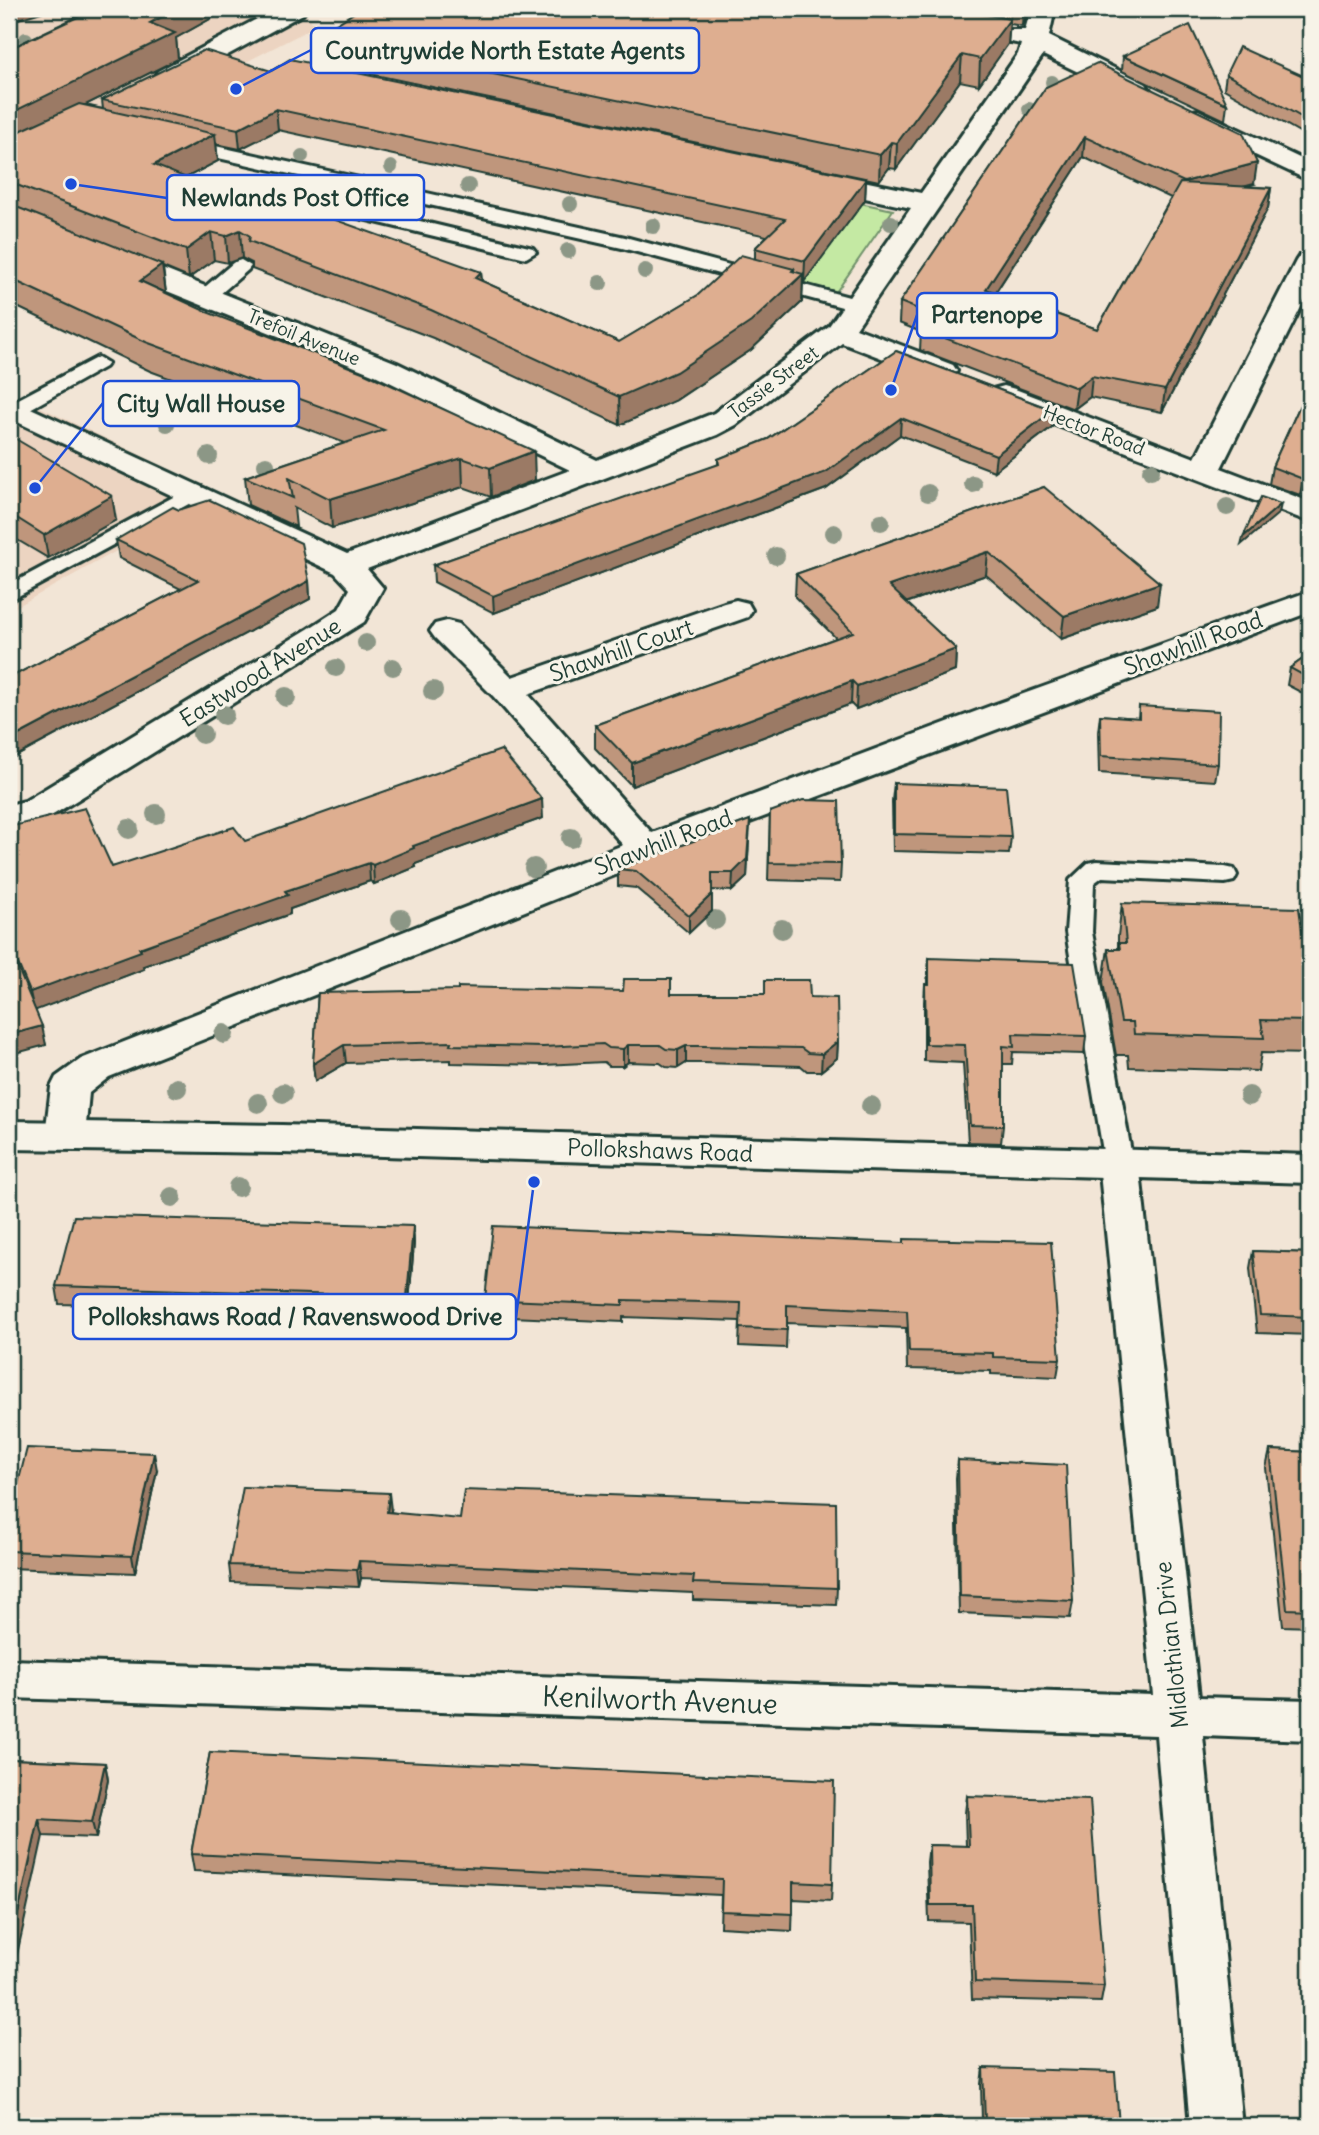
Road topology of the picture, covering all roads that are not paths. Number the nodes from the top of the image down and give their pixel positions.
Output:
1 (294, 9) edge
2 (1043, 9) edge
3 (984, 30) edge
4 (1036, 39) junction
5 (141, 90) edge
6 (169, 141) edge
7 (1310, 173) edge
8 (793, 175) edge
9 (261, 189) dead end
10 (318, 202) junction
11 (929, 204) junction
12 (301, 217) edge
13 (94, 252) edge
14 (526, 252) dead end
15 (1310, 261) edge
16 (241, 266) edge
17 (205, 297) junction
18 (857, 305) junction
19 (839, 332) junction
20 (98, 363) edge
21 (11, 408) edge
22 (594, 470) junction
23 (1204, 471) junction
24 (190, 494) junction
25 (1310, 513) edge
26 (346, 566) junction
27 (9, 594) edge
28 (1310, 601) edge
29 (736, 610) dead end
30 (447, 631) dead end
31 (506, 690) junction
32 (23, 813) edge
33 (645, 848) junction
34 (1225, 875) dead end
35 (9, 1135) edge
36 (65, 1135) junction
37 (1119, 1163) junction
38 (1310, 1169) edge
39 (9, 1679) edge
40 (1178, 1716) junction
41 (1310, 1720) edge
42 (1216, 2126) edge

1 - 5 street
2 - 4 street, Tassie Street
3 - 4 street
4 - 7 street
4 - 11 street, Tassie Street
6 - 18 lane
8 - 11 street
9 - 10 lane
10 - 12 lane
10 - 14 lane
11 - 18 street, Tassie Street
13 - 17 street, Trefoil Avenue
15 - 23 street
16 - 17 lane
17 - 22 street, Trefoil Avenue
18 - 19 street, Tassie Street
19 - 22 street, Tassie Street
19 - 23 street, Hector Road
20 - 21 lane
21 - 24 street, Eastwood Avenue
22 - 26 street, Tassie Street
23 - 25 street, Hector Road
24 - 26 street, Eastwood Avenue
24 - 27 lane
26 - 32 street, Eastwood Avenue
28 - 33 street, Shawhill Road
29 - 31 street, Shawhill Court
30 - 31 street
31 - 33 street
33 - 36 street, Shawhill Road
34 - 37 lane
35 - 36 street, Pollokshaws Road
36 - 37 street, Pollokshaws Road
37 - 38 street, Pollokshaws Road
37 - 40 street, Midlothian Drive
39 - 40 street, Kenilworth Avenue
40 - 41 street, Kenilworth Avenue
40 - 42 street, Midlothian Drive

